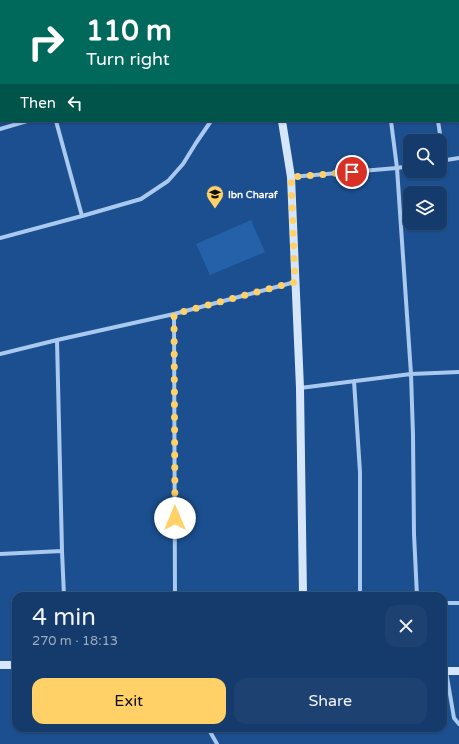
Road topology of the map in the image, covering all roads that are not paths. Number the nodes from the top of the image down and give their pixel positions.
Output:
1 (22, 122) edge
2 (56, 122) edge
3 (210, 122) edge
4 (282, 122) edge
5 (391, 122) edge
6 (438, 122) edge
7 (0, 128) edge
8 (439, 134) edge
9 (459, 158) edge
10 (447, 159) edge
11 (403, 167) edge
12 (397, 168) junction
13 (291, 177) junction
14 (82, 216) junction
15 (0, 238) edge
16 (295, 282) junction
17 (174, 314) junction
18 (57, 340) junction
19 (0, 354) edge
20 (459, 372) edge
21 (411, 374) junction
22 (354, 381) junction
23 (300, 388) junction
24 (62, 551) junction
25 (0, 554) edge
26 (64, 592) edge
27 (175, 592) edge
28 (303, 592) edge
29 (360, 592) edge
30 (417, 592) edge
31 (447, 603) edge
32 (459, 603) edge
33 (0, 665) edge
34 (12, 665) edge
35 (447, 671) edge
36 (459, 671) edge
37 (447, 681) edge
38 (459, 724) edge
39 (210, 732) edge
40 (217, 744) edge

1 - 7 street
2 - 14 street
3 - 14 street
4 - 13 street
5 - 12 street
6 - 8 street
9 - 10 street
11 - 12 street
12 - 13 street
12 - 21 street
13 - 16 street
14 - 15 street
16 - 17 street
16 - 23 street
17 - 18 street
17 - 27 street
18 - 19 street
18 - 24 street
20 - 21 street
21 - 22 street
21 - 30 street
22 - 23 street
22 - 29 street
23 - 28 street
24 - 25 street
24 - 26 street
31 - 32 street
33 - 34 street
35 - 36 street
37 - 38 street
39 - 40 street

